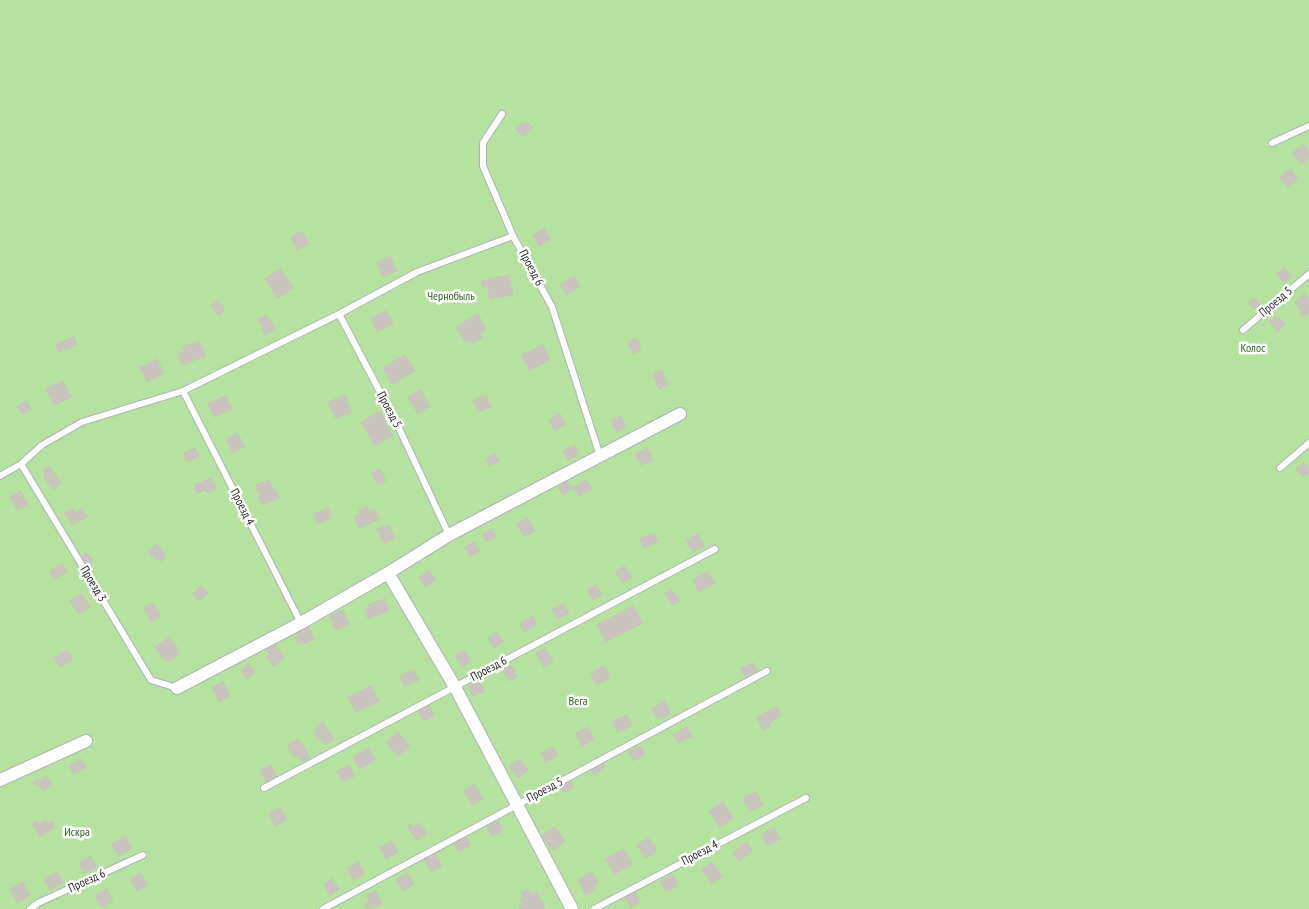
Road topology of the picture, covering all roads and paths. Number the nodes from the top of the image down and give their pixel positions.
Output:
1 (502, 114) dead end
2 (1309, 126) edge
3 (1272, 143) dead end
4 (513, 236) junction
5 (1309, 274) edge
6 (339, 314) junction
7 (1243, 330) dead end
8 (182, 391) junction
9 (680, 414) dead end
10 (1309, 443) edge
11 (600, 456) junction
12 (21, 464) junction
13 (1280, 468) dead end
14 (0, 476) edge
15 (449, 535) junction
16 (715, 549) dead end
17 (388, 573) junction
18 (300, 623) junction
19 (767, 671) dead end
20 (455, 687) junction
21 (177, 688) joint
22 (86, 741) dead end
23 (0, 780) edge
24 (264, 788) dead end
25 (806, 798) dead end
26 (517, 805) junction
27 (144, 855) dead end
28 (30, 909) edge
29 (323, 909) edge
30 (572, 909) edge
31 (594, 909) edge

1 - 4 lane, Проезд 6
2 - 3 lane
4 - 6 lane
4 - 11 lane, Проезд 6
5 - 7 lane, Проезд 5
6 - 8 lane
6 - 15 lane, Проезд 5
8 - 12 lane
8 - 18 lane, Проезд 4
9 - 11 street
10 - 13 lane
11 - 15 street
12 - 14 lane
12 - 21 lane, Проезд 3
15 - 17 street
16 - 20 lane, Проезд 6
17 - 18 street
17 - 20 street
18 - 21 street
19 - 26 lane, Проезд 5
20 - 24 lane, Проезд 6
20 - 26 street
22 - 23 street
25 - 31 lane, Проезд 4
26 - 29 lane, Проезд 5
26 - 30 street
27 - 28 lane, Проезд 6

